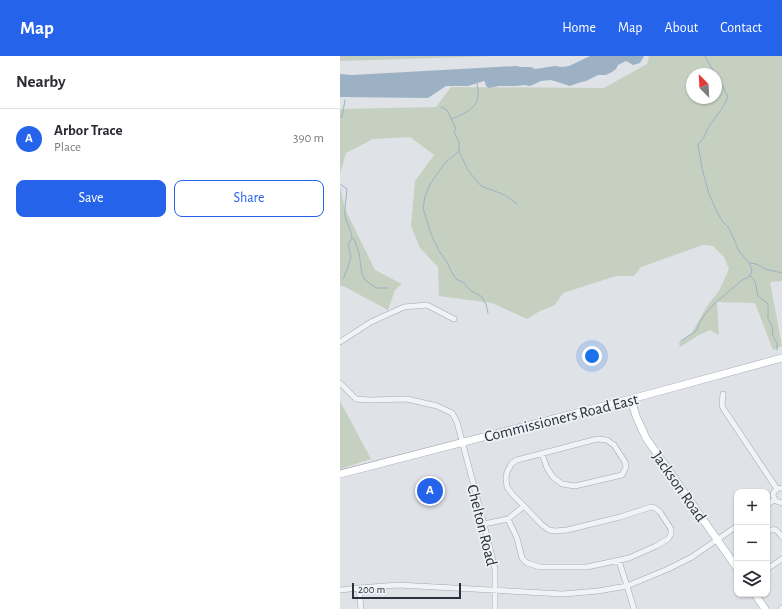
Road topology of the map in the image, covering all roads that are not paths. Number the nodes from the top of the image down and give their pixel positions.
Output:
1 (454, 319) dead end
2 (340, 342) edge
3 (782, 358) edge
4 (340, 383) edge
5 (723, 394) dead end
6 (631, 399) junction
7 (462, 442) junction
8 (542, 454) junction
9 (340, 474) edge
10 (779, 489) edge
11 (774, 500) junction
12 (770, 503) edge
13 (782, 503) edge
14 (524, 506) junction
15 (508, 519) junction
16 (484, 524) junction
17 (734, 528) edge
18 (770, 530) edge
19 (782, 537) edge
20 (718, 539) junction
21 (782, 559) edge
22 (619, 561) junction
23 (734, 563) edge
24 (770, 567) edge
25 (628, 586) junction
26 (358, 588) junction
27 (340, 590) edge
28 (495, 590) junction
29 (757, 597) edge
30 (361, 609) edge
31 (495, 609) edge
32 (634, 609) edge
33 (765, 609) edge

1 - 2 street
3 - 6 main road, Commissioners Road East
4 - 7 street, Chelton Road
5 - 10 street
6 - 7 main road, Commissioners Road East
6 - 20 main road, Jackson Road
7 - 9 main road, Commissioners Road East
7 - 16 street, Chelton Road
8 - 8 street
8 - 14 street
10 - 11 street
11 - 12 street
11 - 13 street
14 - 15 street
14 - 22 street
15 - 16 street
15 - 22 street
16 - 28 street, Chelton Road
17 - 20 street
18 - 19 street
20 - 23 main road, Jackson Road
20 - 25 street
21 - 24 street
22 - 25 street
25 - 28 street
25 - 32 street
26 - 27 street
26 - 28 street
26 - 30 street
28 - 31 street, Chelton Road
29 - 33 main road

